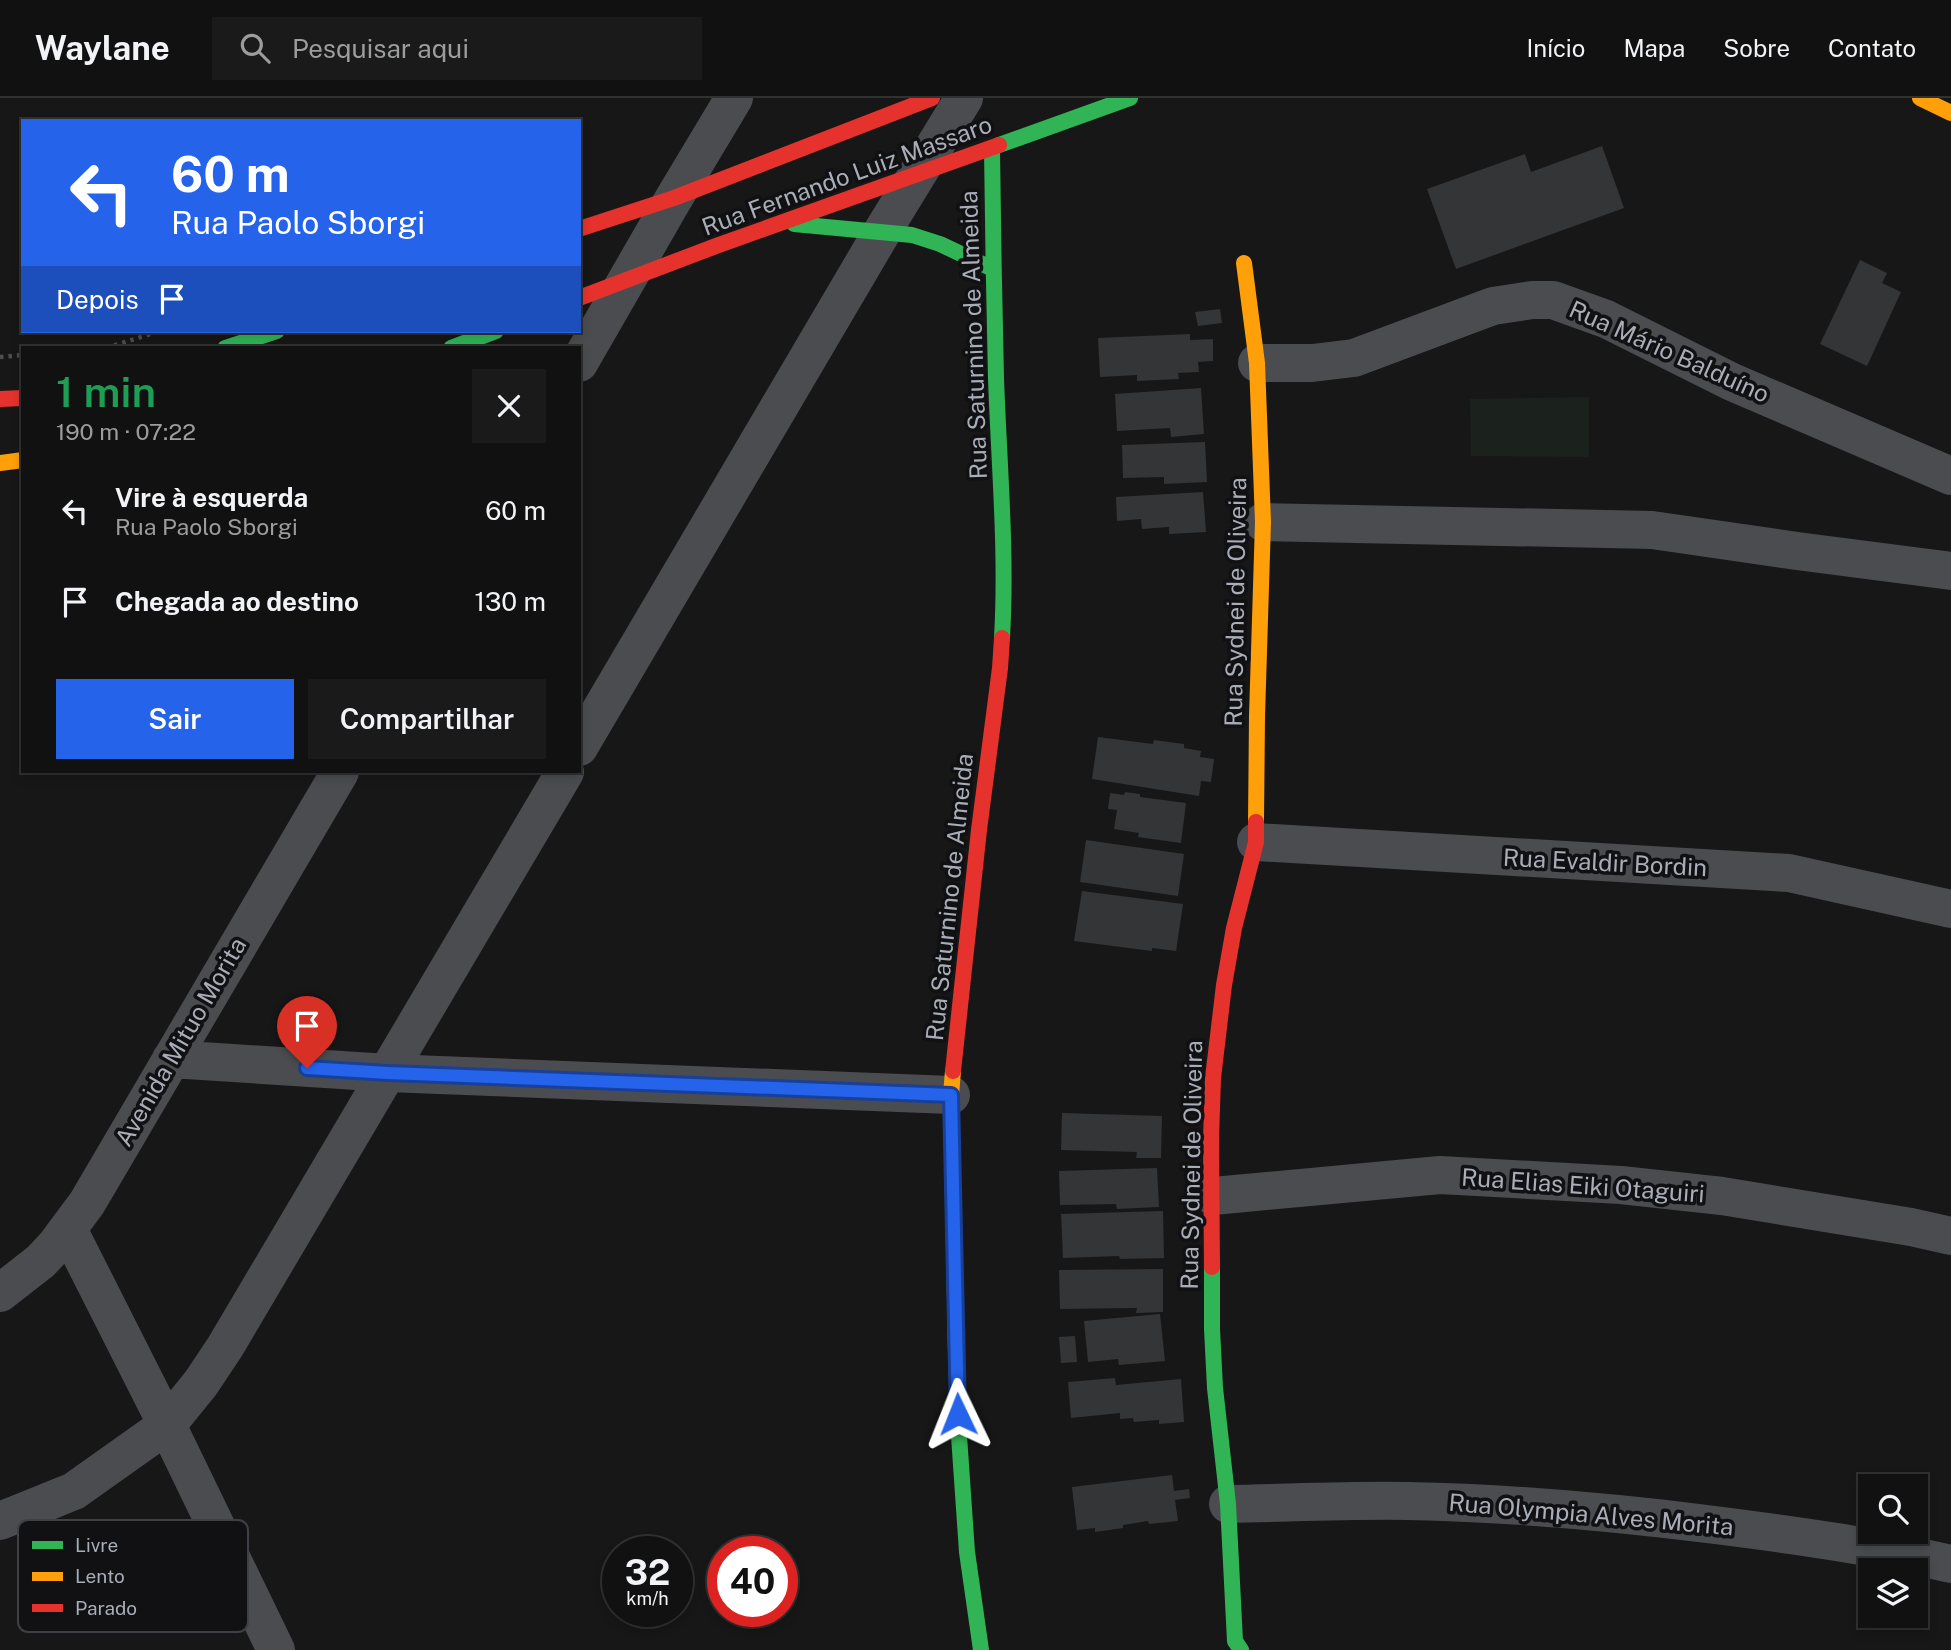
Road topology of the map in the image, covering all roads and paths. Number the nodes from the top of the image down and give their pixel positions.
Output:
1 (734, 98) edge
2 (932, 98) edge
3 (964, 98) edge
4 (1130, 98) edge
5 (1920, 98) edge
6 (1951, 113) edge
7 (992, 149) junction
8 (917, 173) junction
9 (674, 198) junction
10 (782, 223) junction
11 (581, 228) edge
12 (882, 232) junction
13 (1244, 263) dead end
14 (993, 269) junction
15 (628, 279) junction
16 (581, 297) edge
17 (154, 333) edge
18 (271, 333) edge
19 (491, 333) edge
20 (112, 346) edge
21 (231, 346) edge
22 (457, 346) edge
23 (21, 355) edge
24 (0, 357) edge
25 (581, 360) edge
26 (1257, 363) junction
27 (21, 398) edge
28 (0, 399) edge
29 (21, 460) edge
30 (0, 463) edge
31 (1951, 476) edge
32 (1263, 522) junction
33 (1951, 571) edge
34 (581, 744) edge
35 (339, 773) edge
36 (564, 773) edge
37 (1256, 842) junction
38 (1951, 909) edge
39 (171, 1059) junction
40 (388, 1073) junction
41 (951, 1095) junction
42 (1213, 1196) junction
43 (68, 1229) junction
44 (1951, 1236) edge
45 (0, 1293) edge
46 (167, 1425) junction
47 (1228, 1504) junction
48 (213, 1520) edge
49 (0, 1521) edge
50 (1951, 1564) edge
51 (248, 1592) edge
52 (276, 1650) edge
53 (981, 1650) edge
54 (1241, 1650) edge

1 - 9 street
2 - 9 street, Rua Fernando Luiz Massaro
3 - 8 street
4 - 7 street, Rua Fernando Luiz Massaro
5 - 6 street
7 - 8 street, Rua Fernando Luiz Massaro
7 - 14 street, Rua Saturnino de Almeida
8 - 10 street, Rua Fernando Luiz Massaro
8 - 12 street
9 - 11 street, Rua Fernando Luiz Massaro
9 - 15 street
10 - 12 street
10 - 15 street, Rua Fernando Luiz Massaro
12 - 14 street
12 - 34 street
13 - 26 street, Rua Sydnei de Oliveira
14 - 41 street, Rua Saturnino de Almeida
15 - 16 street, Rua Fernando Luiz Massaro
15 - 25 street
17 - 20 path
18 - 21 street
19 - 22 street
23 - 24 path
26 - 31 street, Rua Mário Balduíno
26 - 32 street, Rua Sydnei de Oliveira
27 - 28 street
29 - 30 street
32 - 33 street
32 - 37 street, Rua Sydnei de Oliveira
35 - 39 street, Avenida Mituo Morita
36 - 40 street
37 - 38 street, Rua Evaldir Bordin
37 - 42 street, Rua Sydnei de Oliveira
39 - 40 street
39 - 43 street, Avenida Mituo Morita
40 - 41 street
40 - 46 street
41 - 53 street, Rua Saturnino de Almeida
42 - 44 street, Rua Elias Eiki Otaguiri
42 - 47 street, Rua Sydnei de Oliveira
43 - 45 street, Avenida Mituo Morita
43 - 46 street
46 - 48 street
46 - 49 street
47 - 50 street, Rua Olympia Alves Morita
47 - 54 street, Rua Sydnei de Oliveira
51 - 52 street

